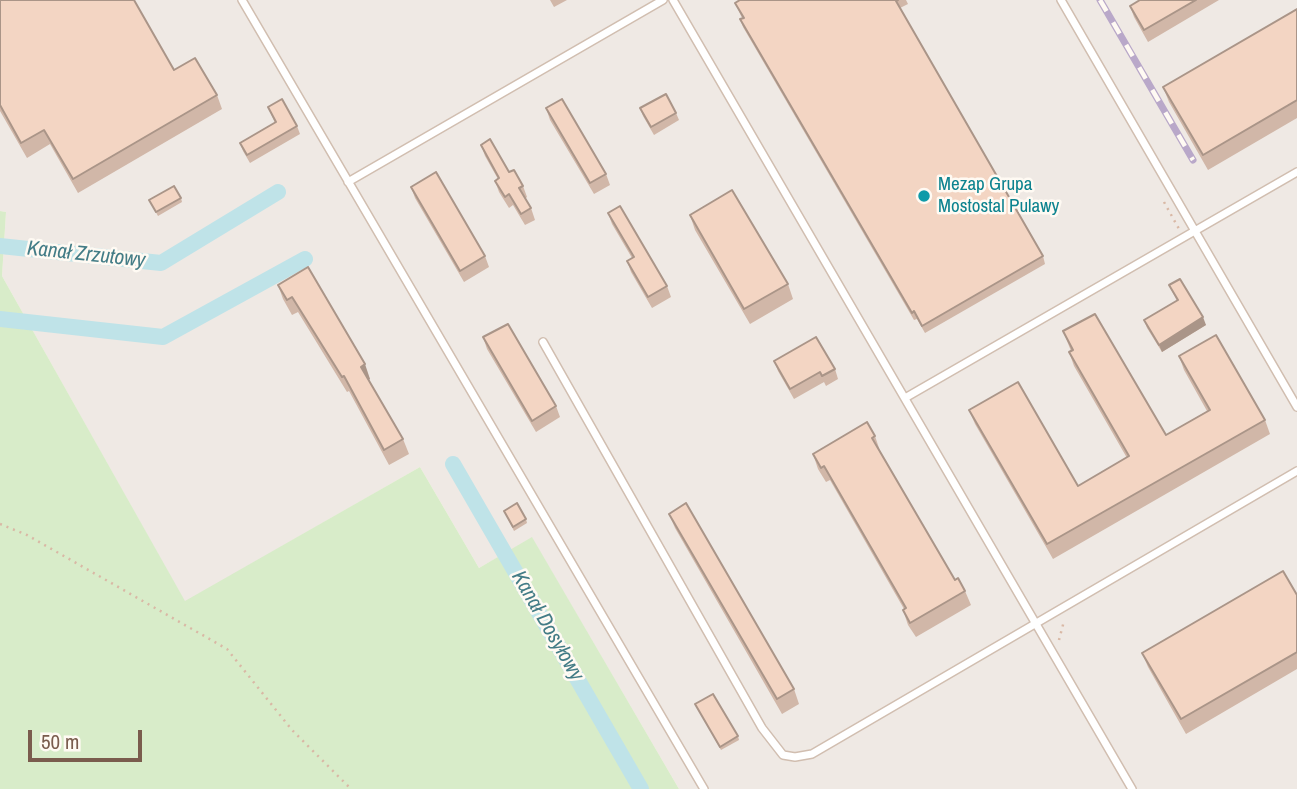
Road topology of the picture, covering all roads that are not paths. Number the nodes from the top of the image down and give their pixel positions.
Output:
1 (242, 0) edge
2 (663, 0) edge
3 (673, 0) edge
4 (1061, 0) edge
5 (1297, 172) edge
6 (348, 181) junction
7 (1195, 230) junction
8 (543, 342) dead end
9 (905, 398) junction
10 (1297, 407) edge
11 (1297, 471) edge
12 (1035, 624) junction
13 (704, 789) edge
14 (1132, 789) edge

1 - 6 lane
2 - 6 lane
3 - 9 lane
4 - 7 lane
5 - 7 lane
6 - 13 lane
7 - 9 lane
7 - 10 lane
8 - 12 lane
9 - 12 lane
11 - 12 lane
12 - 14 lane

